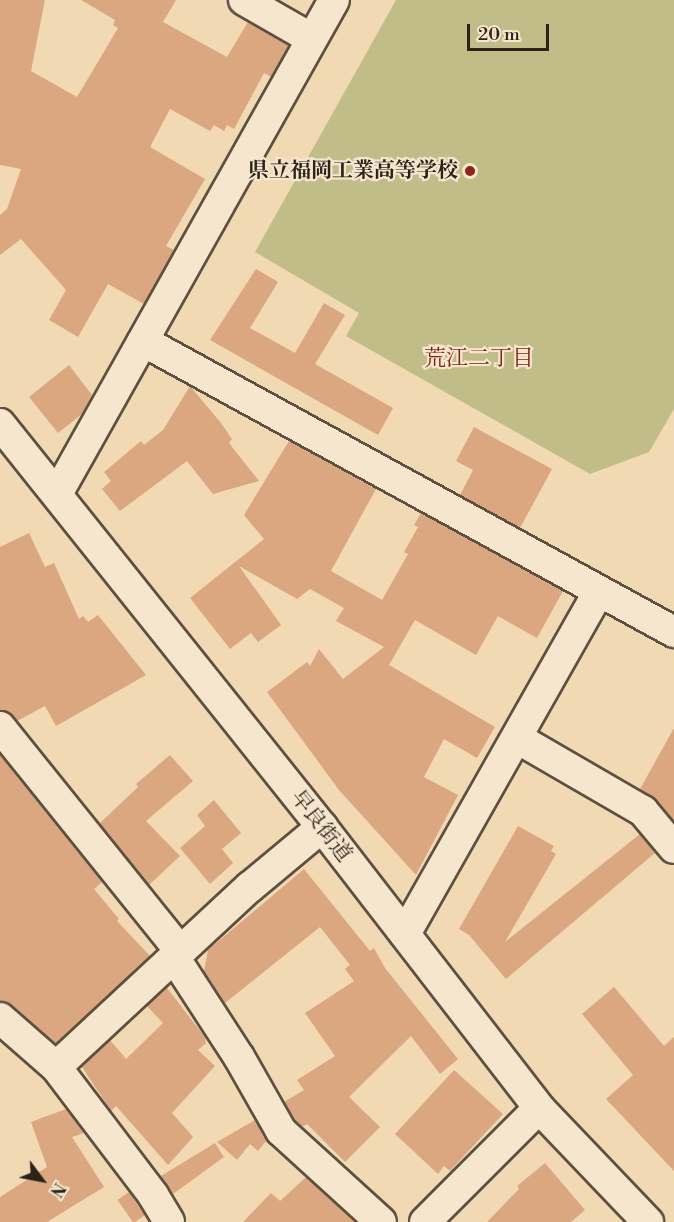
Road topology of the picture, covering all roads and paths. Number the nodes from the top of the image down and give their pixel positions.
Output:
1 (244, 0) edge
2 (334, 0) edge
3 (312, 39) junction
4 (143, 341) junction
5 (0, 424) edge
6 (57, 494) junction
7 (599, 591) junction
8 (674, 632) edge
9 (0, 727) edge
10 (518, 738) junction
11 (322, 827) junction
12 (674, 849) edge
13 (405, 934) junction
14 (177, 954) junction
15 (0, 1018) edge
16 (56, 1066) junction
17 (539, 1108) junction
18 (169, 1222) edge
19 (381, 1222) edge
20 (425, 1222) edge
21 (648, 1222) edge

1 - 3 street
2 - 3 street
3 - 4 street
4 - 6 street
4 - 7 street
5 - 6 street, 早良街道
6 - 11 street, 早良街道
7 - 8 street
7 - 10 street
9 - 14 street
10 - 12 street
10 - 13 street
11 - 13 street, 早良街道
11 - 14 street
13 - 17 street, 早良街道
14 - 16 street
14 - 19 street
15 - 16 street
16 - 18 street
17 - 20 street
17 - 21 street, 早良街道

